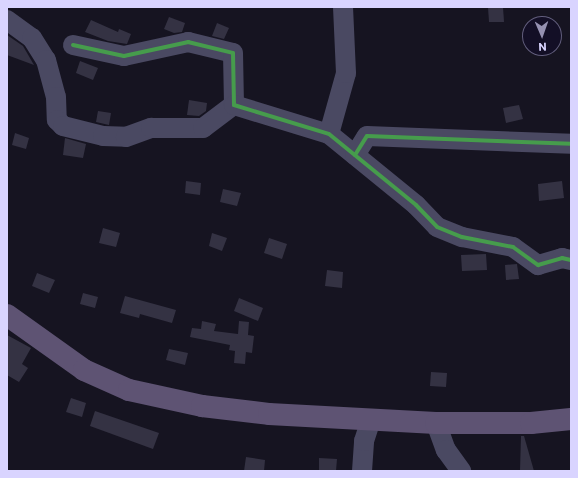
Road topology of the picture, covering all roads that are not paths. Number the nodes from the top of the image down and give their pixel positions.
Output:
1 (343, 7) edge
2 (7, 20) edge
3 (74, 45) dead end
4 (234, 105) junction
5 (329, 134) junction
6 (571, 144) edge
7 (355, 155) junction
8 (571, 260) edge
9 (7, 315) edge
10 (371, 419) junction
11 (571, 419) edge
12 (436, 423) junction
13 (362, 471) edge
14 (461, 471) edge

1 - 5 street
2 - 4 street
3 - 4 street
4 - 5 street
5 - 7 street
6 - 7 street
7 - 8 street
9 - 10 main road
10 - 12 main road
10 - 13 street
11 - 12 main road
12 - 14 street

